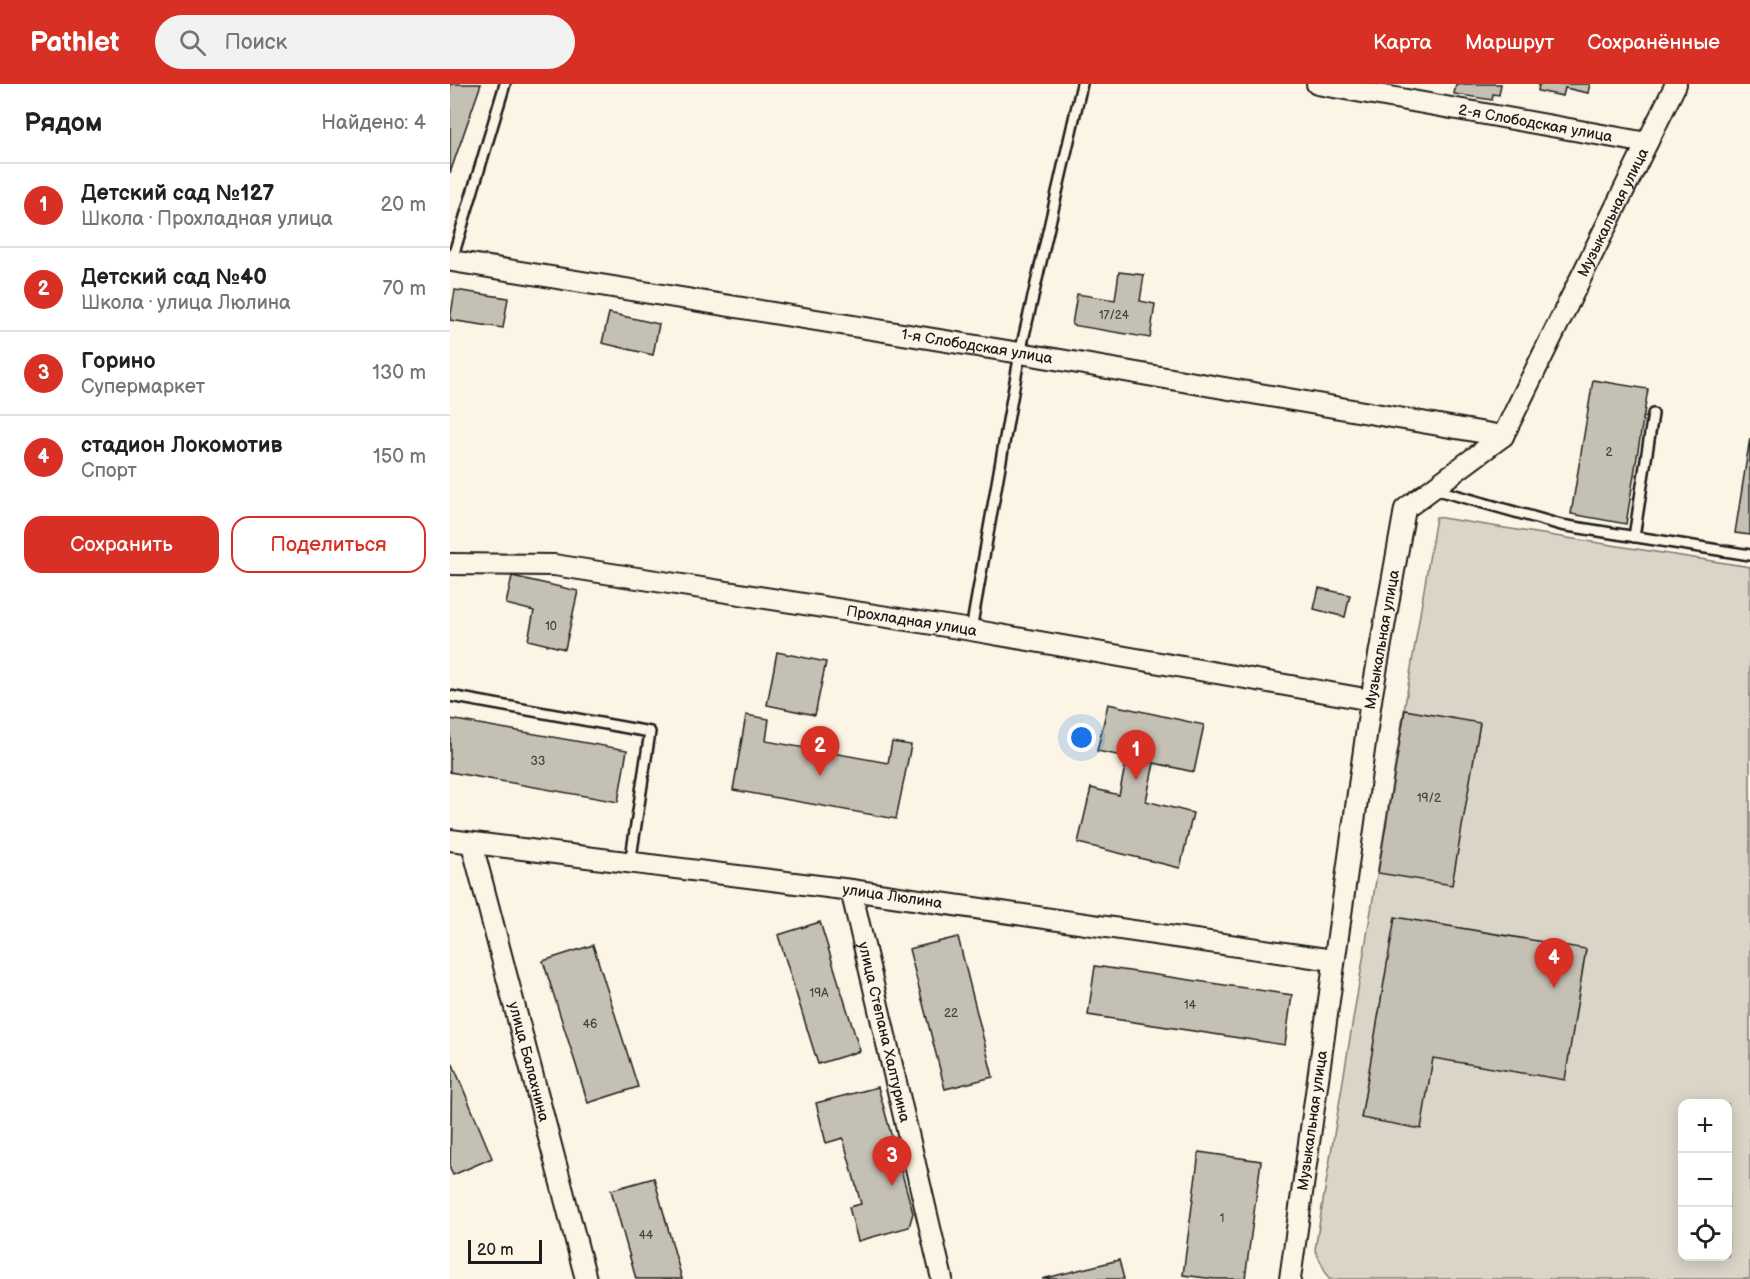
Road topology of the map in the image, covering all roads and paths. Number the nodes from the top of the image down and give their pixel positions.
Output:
1 (505, 84) edge
2 (1082, 84) edge
3 (1317, 84) edge
4 (1676, 84) edge
5 (1647, 142) junction
6 (451, 263) edge
7 (1020, 353) junction
8 (1653, 414) dead end
9 (1503, 436) junction
10 (1432, 489) junction
11 (1634, 537) junction
12 (1750, 555) edge
13 (450, 564) edge
14 (971, 630) junction
15 (450, 696) edge
16 (1371, 700) junction
17 (450, 840) edge
18 (472, 844) junction
19 (630, 864) junction
20 (851, 890) junction
21 (1333, 960) junction
22 (586, 1279) edge
23 (942, 1279) edge
24 (1290, 1279) edge

1 - 6 lane
2 - 7 lane
3 - 5 street, 2-я Слободская улица
4 - 5 street, Музыкальная улица
5 - 9 street, Музыкальная улица
6 - 7 street, 1-я Слободская улица
7 - 9 street, 1-я Слободская улица
7 - 14 lane
8 - 11 lane
9 - 10 street, Музыкальная улица
10 - 11 lane
10 - 16 street, Музыкальная улица
11 - 12 lane
13 - 14 street, Прохладная улица
14 - 16 street, Прохладная улица
15 - 19 lane
16 - 21 street, Музыкальная улица
17 - 18 street, улица Люлина
18 - 19 street, улица Люлина
18 - 22 street, улица Балахнина
19 - 20 street, улица Люлина
20 - 21 street, улица Люлина
20 - 23 street, улица Степана Халтурина
21 - 24 street, Музыкальная улица

